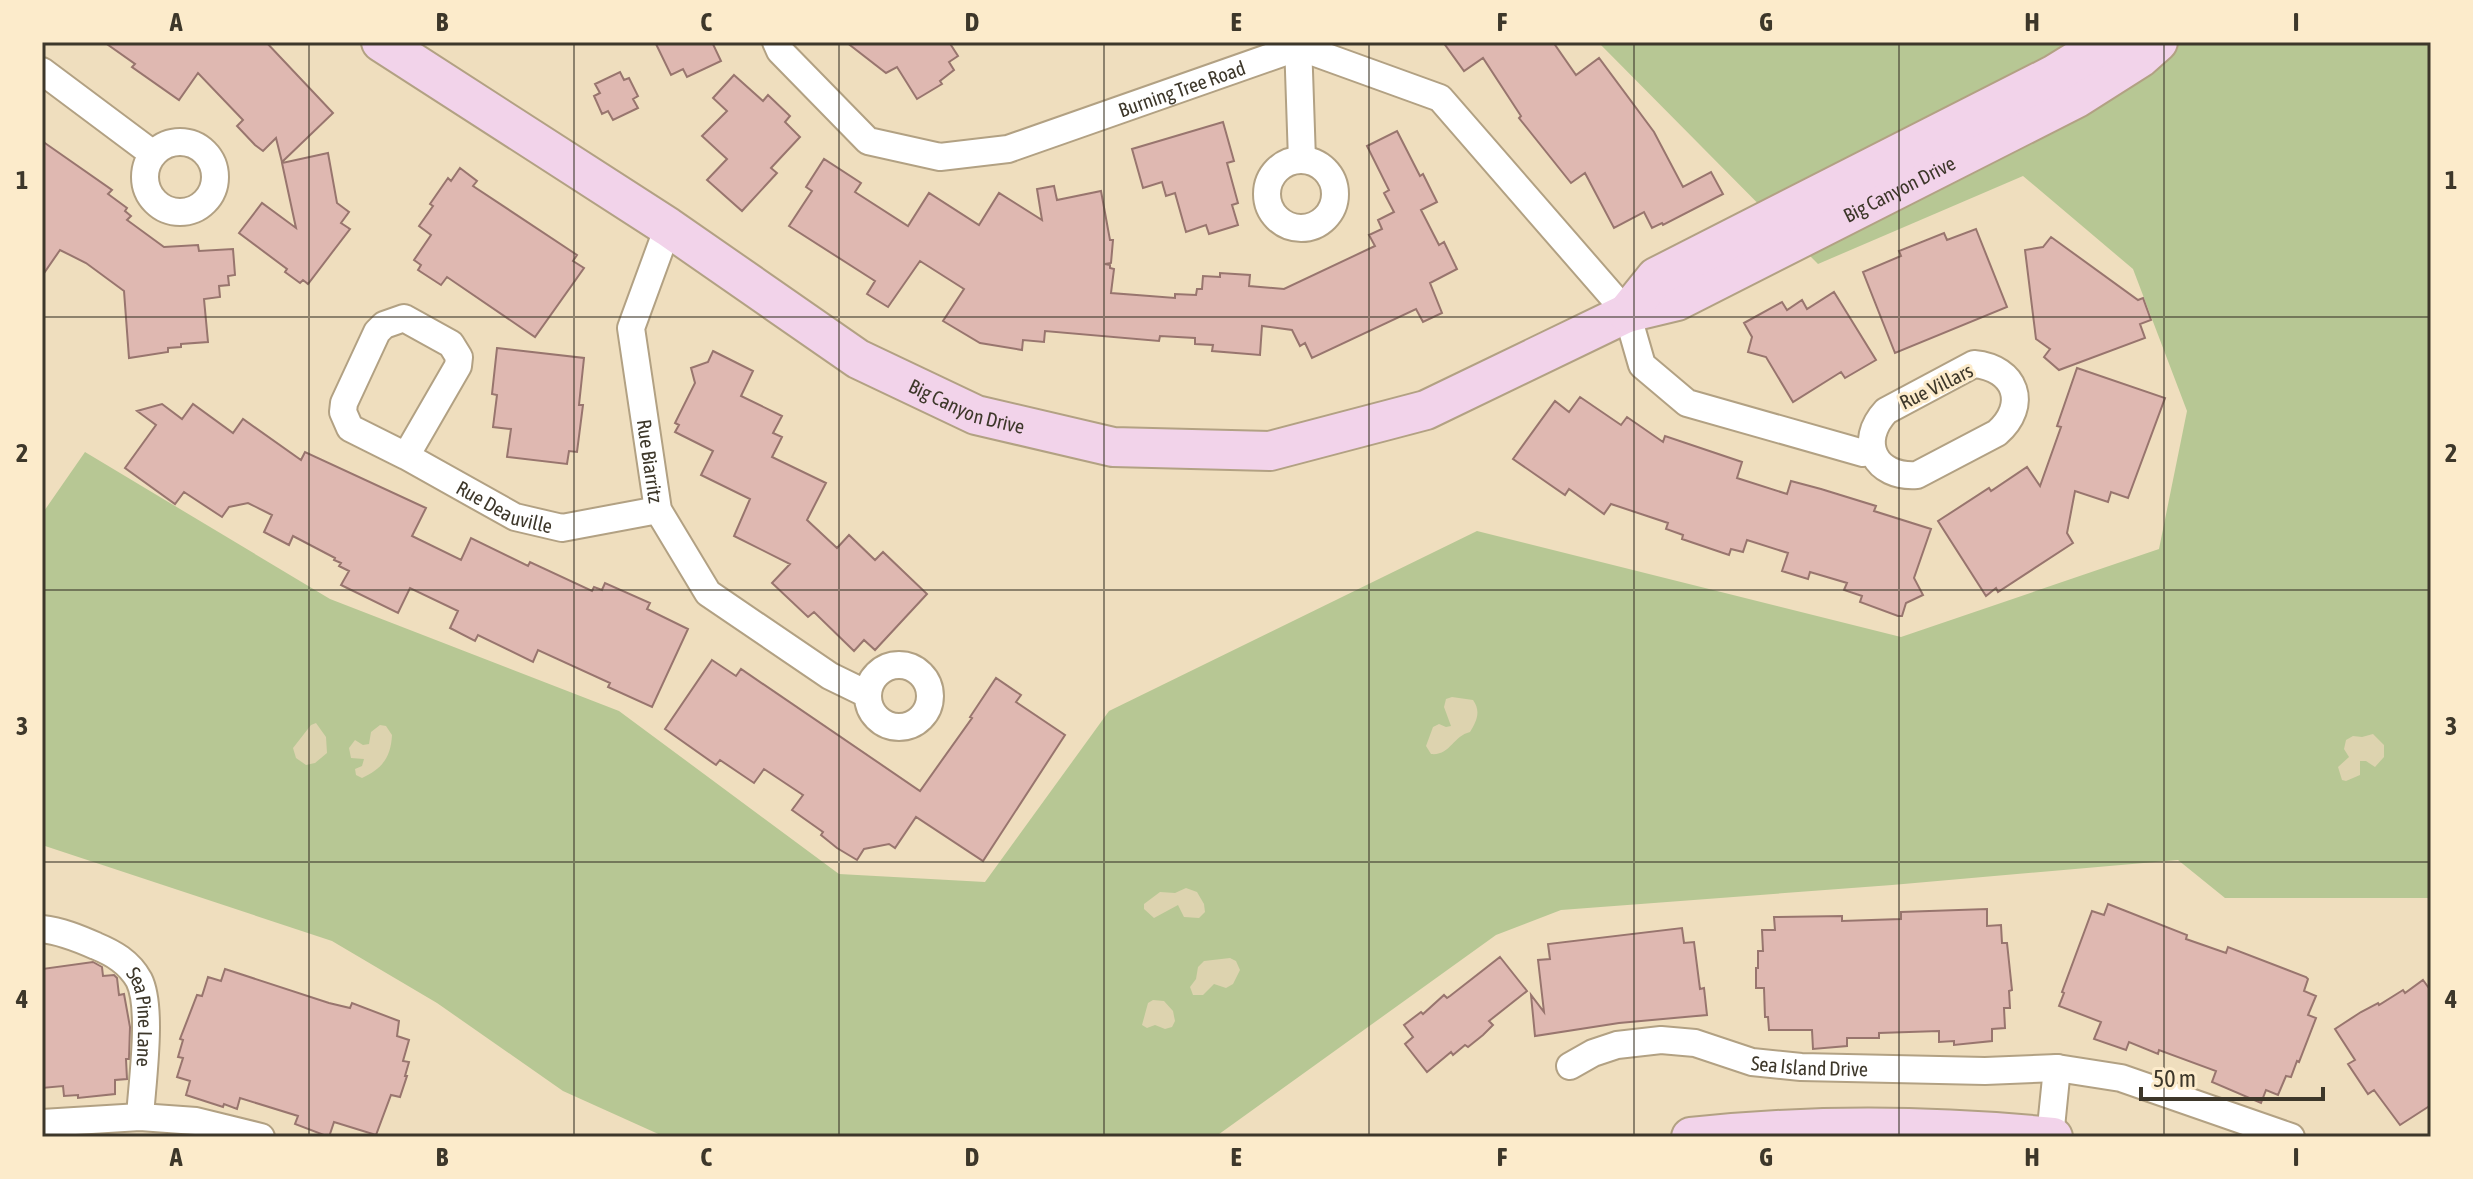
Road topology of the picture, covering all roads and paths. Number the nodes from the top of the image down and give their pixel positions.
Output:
1 (381, 42) edge
2 (776, 42) edge
3 (2107, 42) edge
4 (2158, 42) edge
5 (1298, 45) edge
6 (42, 71) edge
7 (153, 154) dead end
8 (1302, 160) dead end
9 (668, 227) junction
10 (1627, 313) junction
11 (1872, 449) junction
12 (406, 456) junction
13 (658, 510) junction
14 (867, 694) dead end
15 (42, 929) edge
16 (1570, 1066) dead end
17 (2057, 1068) junction
18 (140, 1117) junction
19 (42, 1123) edge
20 (261, 1137) edge
21 (1691, 1137) edge
22 (2051, 1137) edge
23 (2291, 1137) edge

1 - 9 street, Big Canyon Drive
2 - 5 street, Burning Tree Road
3 - 10 street, Big Canyon Drive
4 - 10 street, Big Canyon Drive
5 - 8 street
5 - 10 street
6 - 7 street
9 - 10 street, Big Canyon Drive
9 - 13 street, Rue Biarritz
10 - 11 street
11 - 11 street, Rue Villars
12 - 12 street, Rue Deauville
12 - 13 street, Rue Deauville
13 - 14 street, Rue Biarritz
15 - 18 street, Sea Pine Lane
16 - 17 street, Sea Island Drive
17 - 22 street
17 - 23 street, Sea Island Drive
18 - 19 street
18 - 20 street
21 - 22 street

